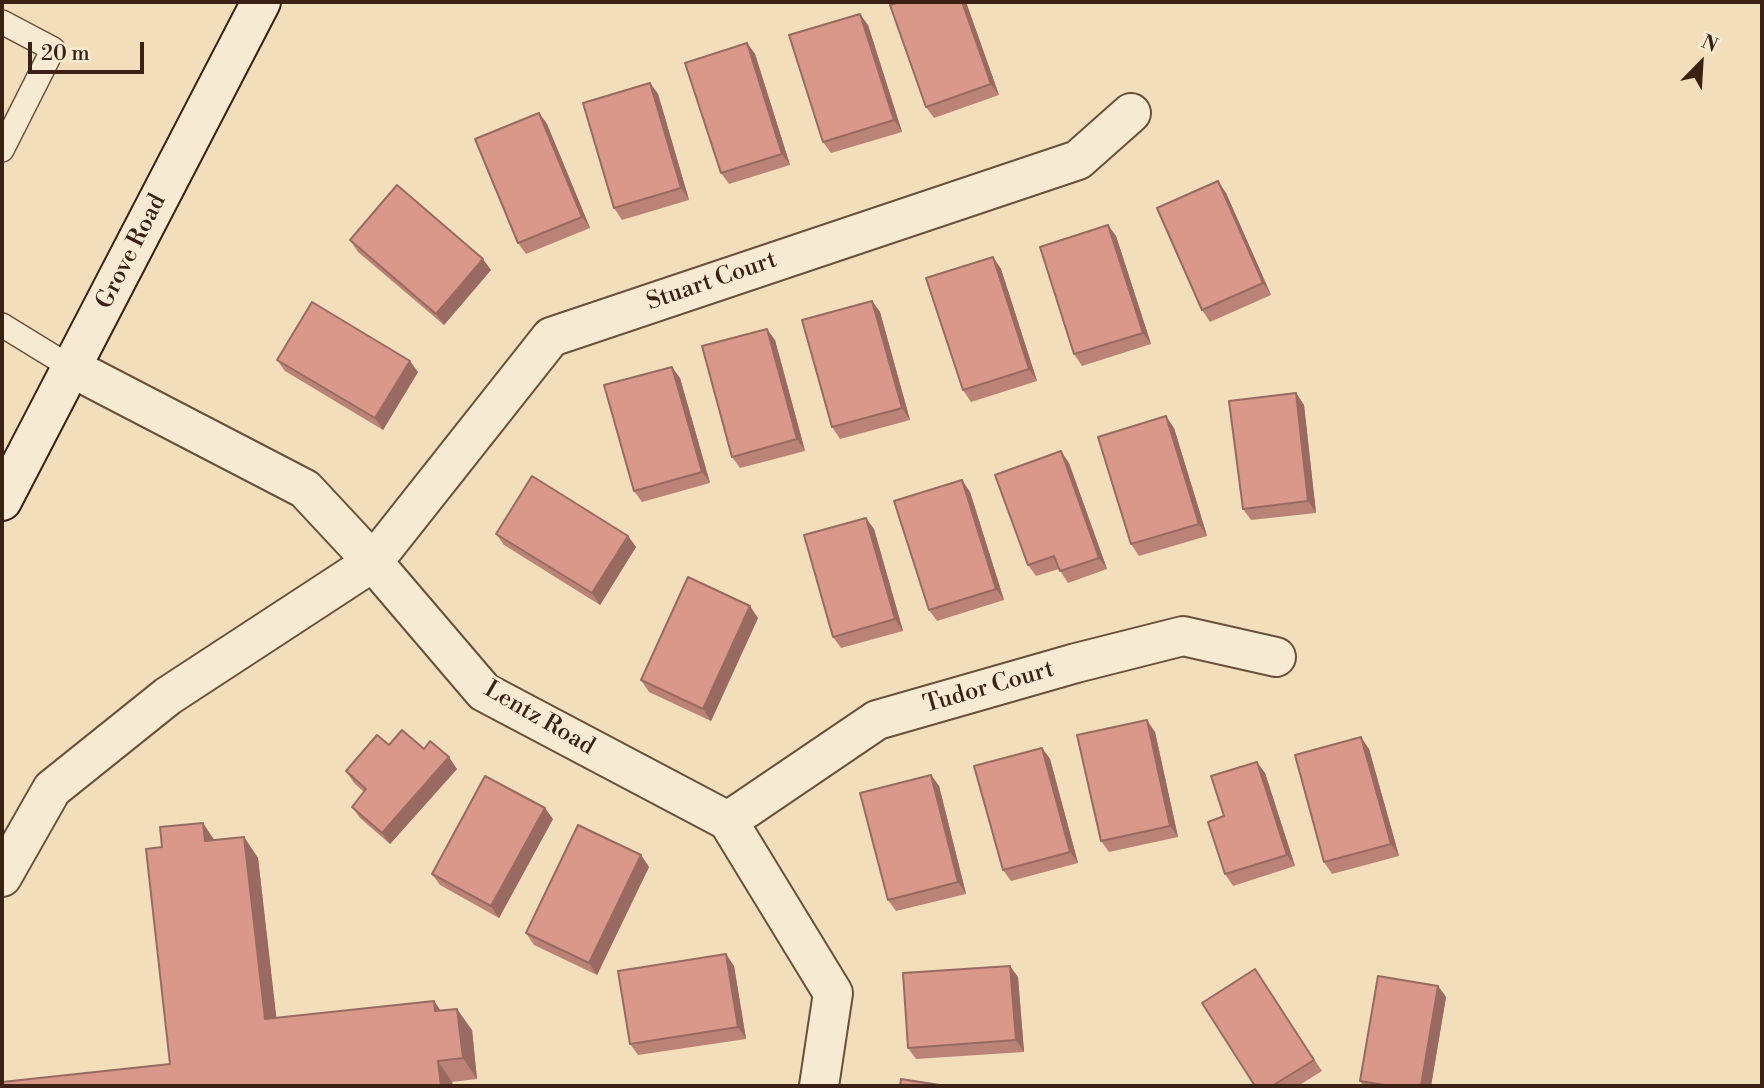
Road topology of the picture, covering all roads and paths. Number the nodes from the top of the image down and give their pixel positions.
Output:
1 (261, 2) edge
2 (2, 22) edge
3 (1131, 113) dead end
4 (2, 150) edge
5 (2, 324) edge
6 (72, 368) junction
7 (2, 502) edge
8 (373, 562) junction
9 (1276, 657) dead end
10 (728, 821) junction
11 (2, 877) edge
12 (819, 1086) edge

1 - 6 street, Grove Road
2 - 4 lane
3 - 8 street, Stuart Court
5 - 6 lane
6 - 7 street, Grove Road
6 - 8 street, Lentz Road
8 - 10 street, Lentz Road
8 - 11 street, Stuart Court
9 - 10 street, Tudor Court
10 - 12 street

